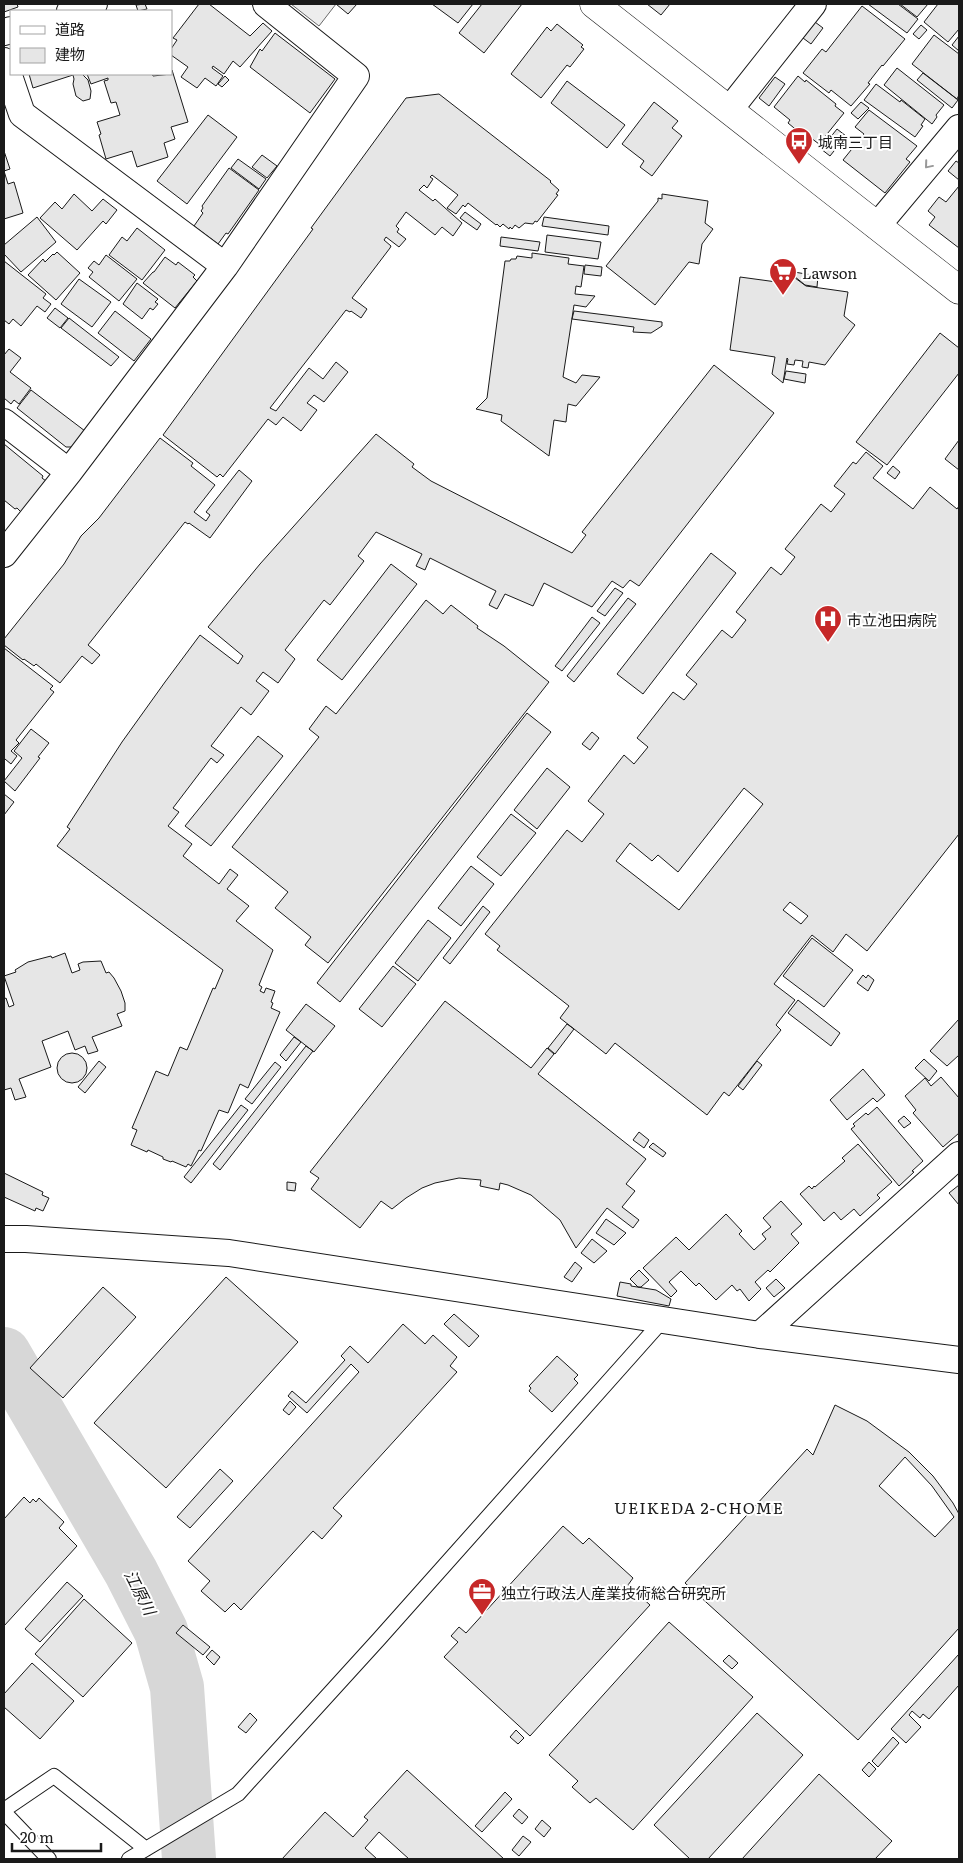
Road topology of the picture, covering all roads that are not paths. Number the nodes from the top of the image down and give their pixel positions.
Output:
1 (94, 4) edge
2 (266, 4) edge
3 (594, 4) edge
4 (813, 4) edge
5 (73, 10) edge
6 (4, 61) edge
7 (730, 110) junction
8 (959, 128) edge
9 (877, 226) junction
10 (224, 266) junction
11 (959, 290) edge
12 (4, 422) edge
13 (69, 472) junction
14 (4, 554) edge
15 (959, 1155) edge
16 (4, 1239) edge
17 (663, 1320) junction
18 (760, 1335) junction
19 (959, 1360) edge
20 (4, 1811) edge
21 (146, 1849) junction
22 (49, 1859) edge
23 (129, 1859) edge

1 - 5 street
2 - 10 street
3 - 7 street
4 - 7 street
6 - 10 street
7 - 9 street
8 -> 9 street
9 - 11 street
10 - 13 street
12 - 13 street
13 - 14 street
15 - 18 street
16 - 17 street
17 - 18 street
17 - 21 lane
18 - 19 street
20 - 21 lane
20 - 22 lane
21 - 23 lane

